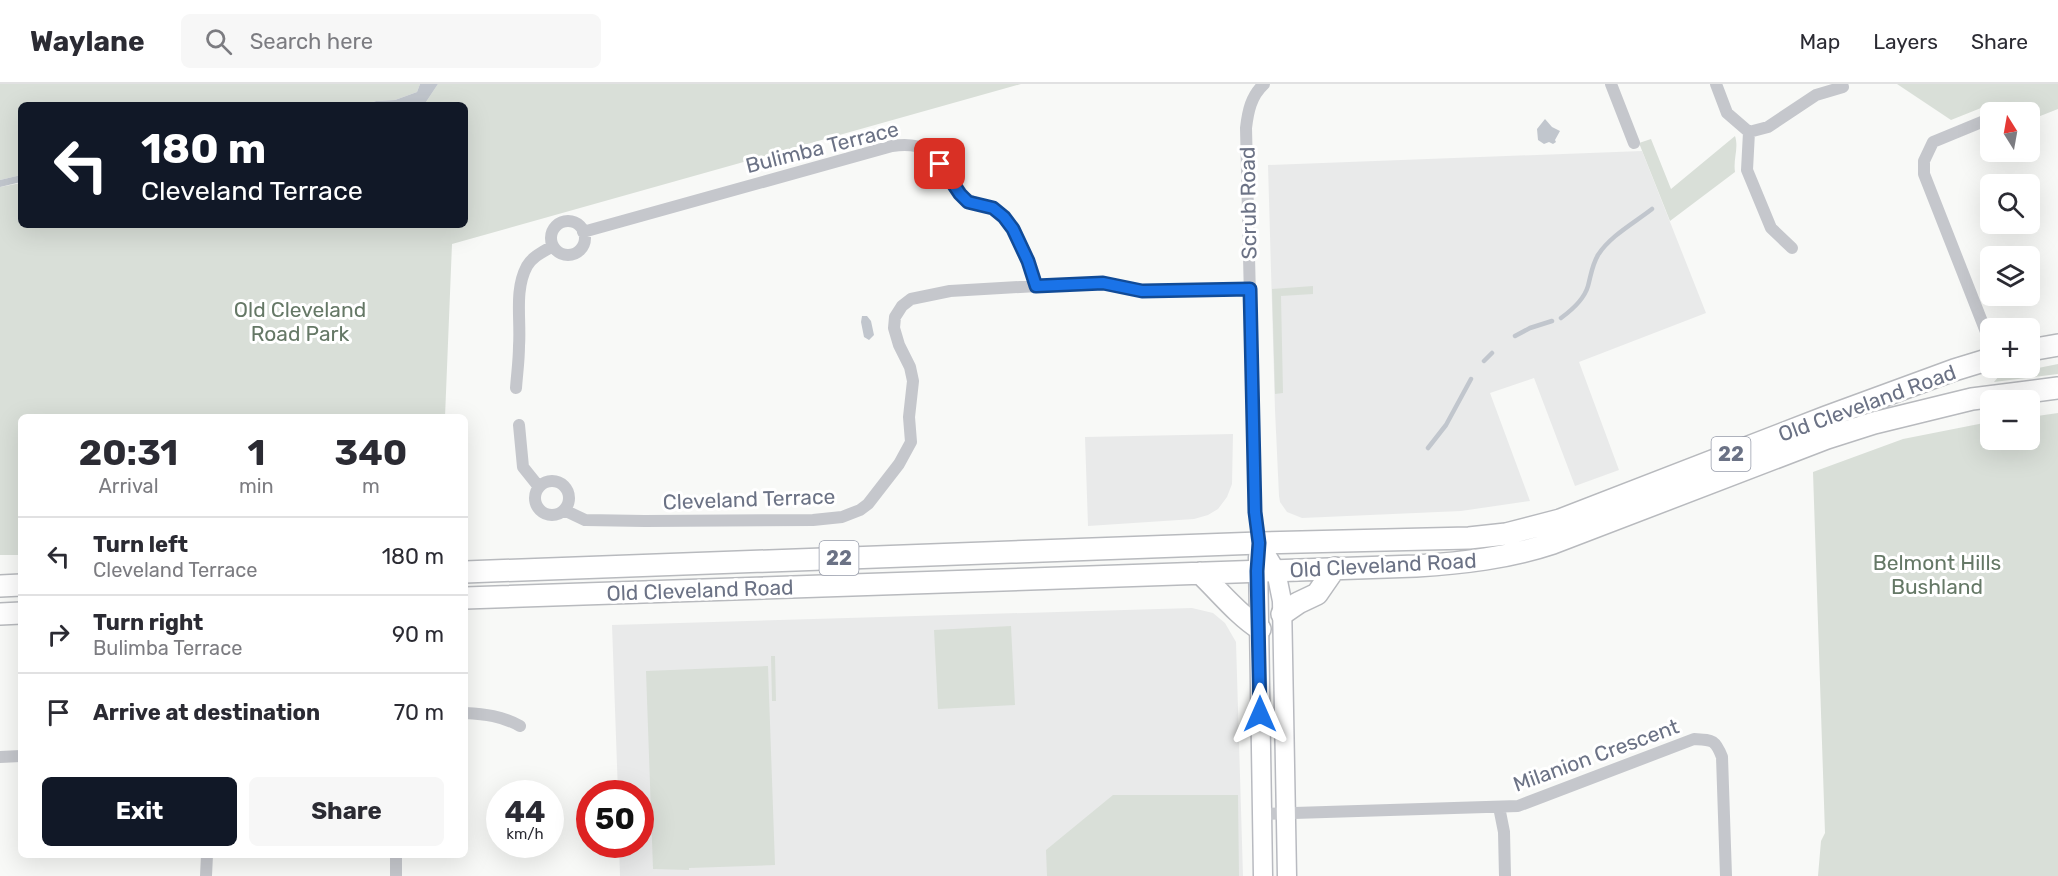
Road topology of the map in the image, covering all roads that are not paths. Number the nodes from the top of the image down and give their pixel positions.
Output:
1 (1264, 84) edge
2 (1611, 84) edge
3 (1716, 84) edge
4 (1843, 87) dead end
5 (1980, 123) edge
6 (1749, 132) junction
7 (1634, 143) dead end
8 (583, 232) junction
9 (553, 246) junction
10 (1792, 248) dead end
11 (1036, 286) junction
12 (1250, 289) junction
13 (1981, 318) edge
14 (2058, 345) edge
15 (2040, 348) edge
16 (1980, 362) edge
17 (516, 388) dead end
18 (2058, 388) edge
19 (519, 425) dead end
20 (539, 488) junction
21 (564, 510) junction
22 (1259, 543) junction
23 (1335, 568) junction
24 (1267, 571) junction
25 (468, 572) edge
26 (1200, 573) junction
27 (18, 585) edge
28 (0, 586) edge
29 (468, 598) edge
30 (18, 613) edge
31 (0, 614) edge
32 (1282, 614) junction
33 (1260, 629) junction
34 (468, 713) edge
35 (520, 726) dead end
36 (18, 756) edge
37 (0, 757) edge
38 (1499, 807) junction
39 (1263, 814) junction
40 (1287, 814) junction
41 (207, 858) edge
42 (396, 858) edge
43 (206, 876) edge
44 (396, 876) edge
45 (1263, 876) edge
46 (1287, 876) edge
47 (1505, 876) edge
48 (1726, 876) edge

1 - 12 street, Scrub Road
2 - 7 street
3 - 6 street
4 - 6 street
5 - 13 street
6 - 10 street
8 - 9 street
8 - 9 street
8 - 11 street, Bulimba Terrace
9 - 17 street
11 - 12 street, Cleveland Terrace
11 - 21 street, Cleveland Terrace
12 - 22 street, Scrub Road
14 - 15 highway
16 - 22 highway, Old Cleveland Road / 22
18 - 23 highway, Old Cleveland Road / 22
19 - 20 street
20 - 21 street
20 - 21 street
22 - 24 main road, Scrub Road
22 - 25 highway, Old Cleveland Road / 22
23 - 24 highway, Old Cleveland Road / 22
23 - 32 highway
24 - 26 highway, Old Cleveland Road / 22
24 - 32 main road, Scrub Road
24 - 33 main road, Scrub Road
26 - 29 highway, Old Cleveland Road / 22
26 - 33 highway
27 - 28 highway
30 - 31 highway
32 - 40 main road, Scrub Road
33 - 39 main road, Scrub Road
34 - 35 street
36 - 37 street
38 - 40 street, Milanion Crescent
38 - 47 street, Milanion Crescent
38 - 48 street, Milanion Crescent
39 - 40 street, Milanion Crescent
39 - 45 main road, Scrub Road
40 - 46 main road, Scrub Road
41 - 43 street
42 - 44 street

